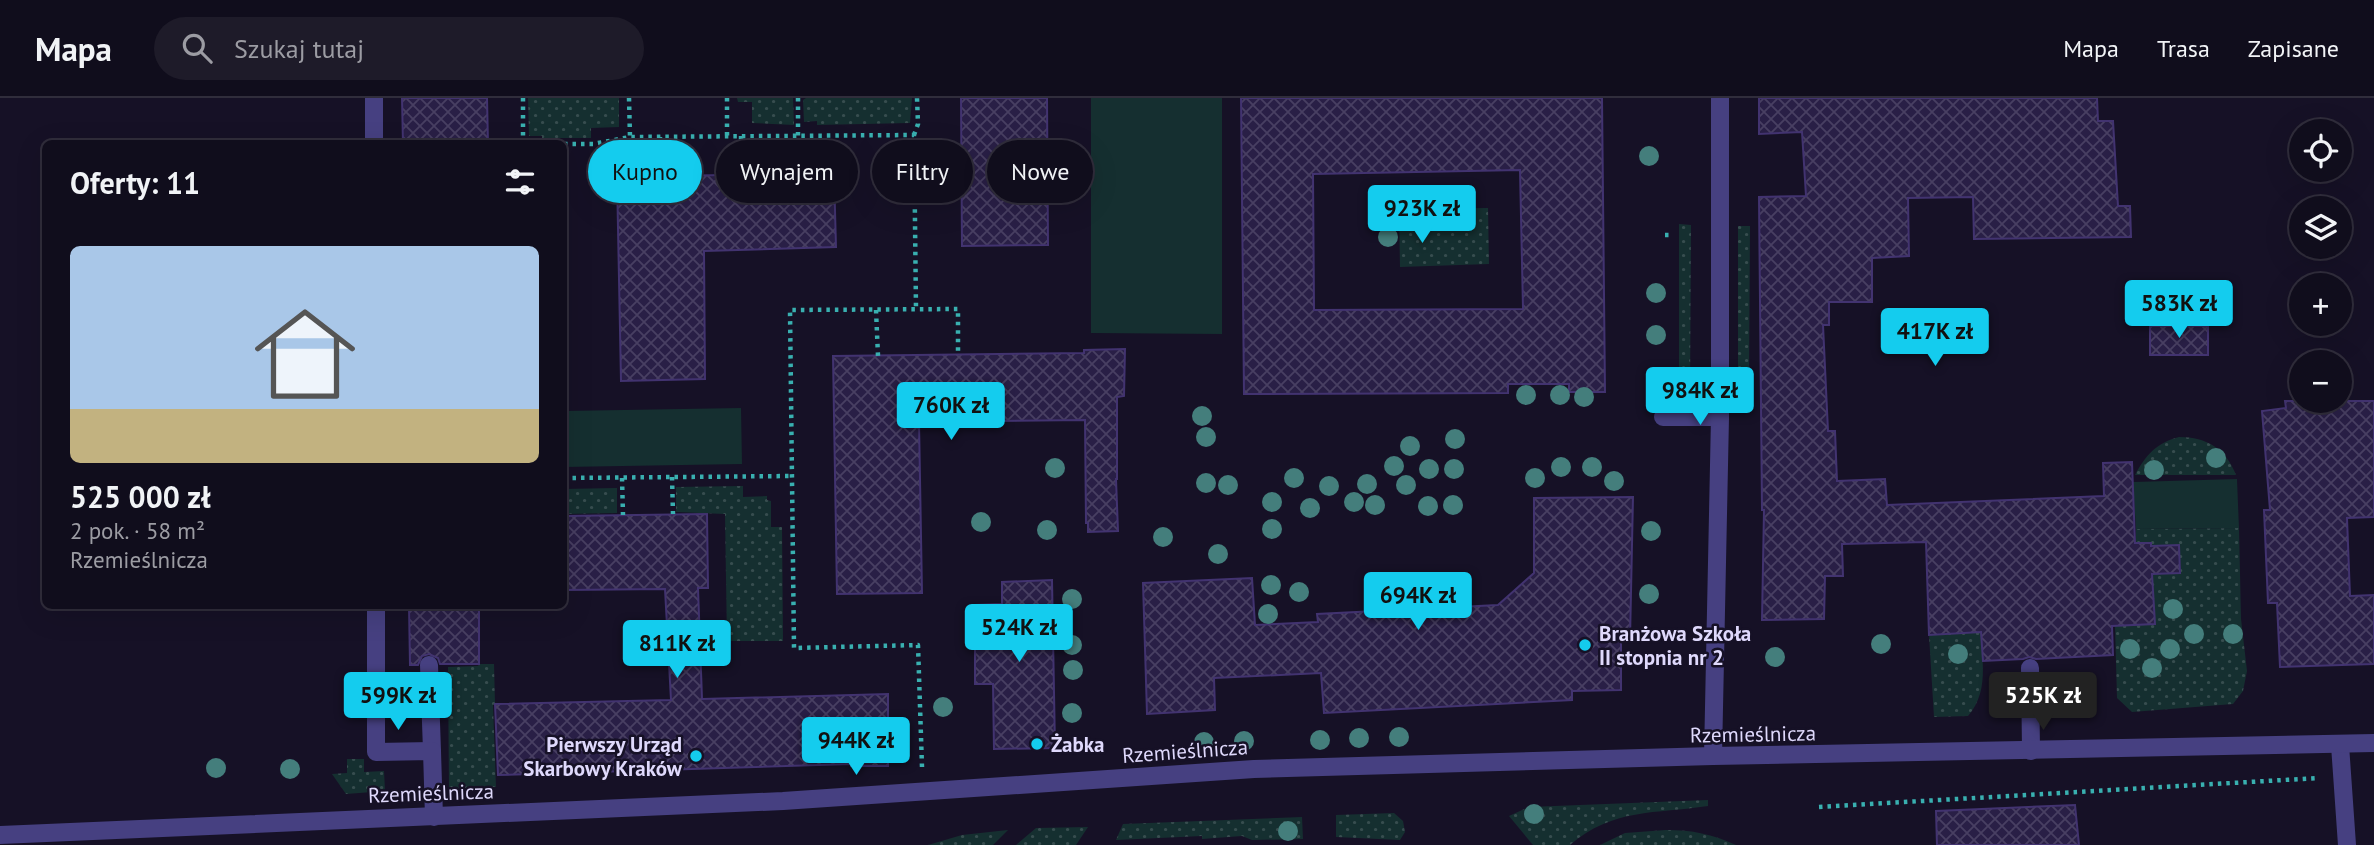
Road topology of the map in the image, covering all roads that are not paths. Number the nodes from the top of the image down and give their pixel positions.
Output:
1 (374, 98) edge
2 (1720, 98) edge
3 (374, 140) edge
4 (1663, 417) dead end
5 (1720, 417) junction
6 (376, 609) edge
7 (429, 665) dead end
8 (2030, 668) dead end
9 (2374, 743) edge
10 (2340, 745) junction
11 (432, 751) junction
12 (2031, 751) junction
13 (1713, 756) junction
14 (434, 817) junction
15 (0, 835) edge
16 (2347, 845) edge

1 - 3 street
2 - 5 street
4 - 5 street
5 - 13 street
6 - 11 street
7 - 11 street
8 - 12 street
9 - 10 street, Rzemieślnicza
10 - 12 street, Rzemieślnicza
10 - 16 street
11 - 14 street
12 - 13 street, Rzemieślnicza
13 - 14 street, Rzemieślnicza
14 - 15 street, Rzemieślnicza

